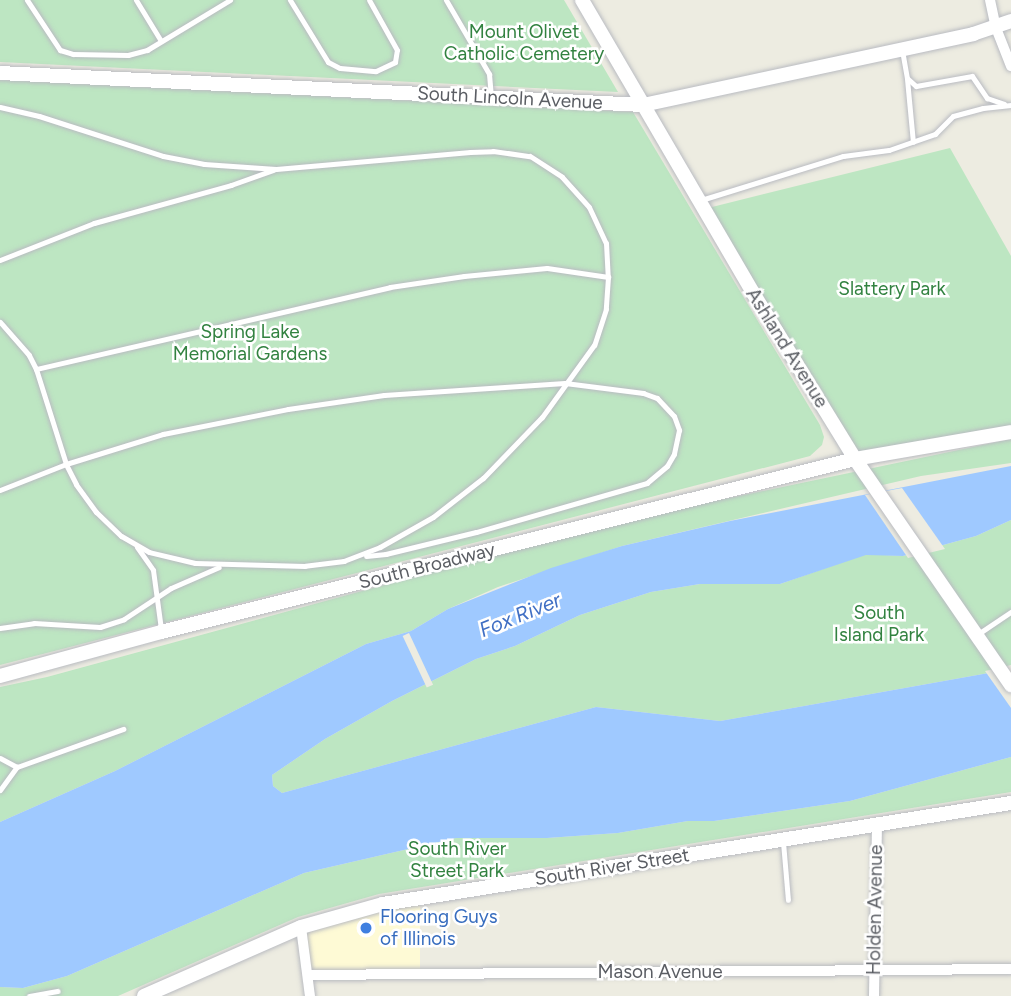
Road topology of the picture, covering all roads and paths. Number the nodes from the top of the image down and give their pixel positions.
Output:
1 (27, 0) edge
2 (136, 0) edge
3 (214, 0) edge
4 (230, 0) edge
5 (290, 0) edge
6 (369, 0) edge
7 (446, 0) edge
8 (582, 0) edge
9 (990, 0) edge
10 (218, 7) junction
11 (1011, 21) edge
12 (996, 28) junction
13 (161, 41) junction
14 (902, 48) junction
15 (1011, 66) edge
16 (0, 73) edge
17 (907, 78) junction
18 (491, 97) junction
19 (643, 105) junction
20 (1009, 105) edge
21 (0, 107) edge
22 (913, 142) junction
23 (276, 169) junction
24 (699, 201) junction
25 (0, 260) edge
26 (608, 278) junction
27 (0, 322) edge
28 (36, 369) junction
29 (565, 383) junction
30 (1011, 432) edge
31 (855, 459) junction
32 (66, 464) junction
33 (0, 490) edge
34 (135, 545) junction
35 (359, 556) junction
36 (220, 566) junction
37 (155, 599) junction
38 (1011, 612) edge
39 (0, 628) edge
40 (161, 632) junction
41 (977, 635) junction
42 (0, 677) edge
43 (1011, 685) edge
44 (123, 729) dead end
45 (0, 758) edge
46 (17, 767) junction
47 (0, 790) edge
48 (1011, 803) edge
49 (877, 824) junction
50 (782, 839) junction
51 (788, 900) dead end
52 (301, 927) junction
53 (1011, 969) edge
54 (873, 970) junction
55 (309, 975) junction
56 (58, 991) dead end
57 (29, 996) edge
58 (144, 996) edge
59 (310, 996) edge
60 (874, 996) edge

1 - 13 lane
2 - 13 lane
3 - 10 lane
4 - 10 lane
5 - 6 lane
7 - 18 lane
8 - 19 street, Ashland Avenue
9 - 12 street
10 - 13 lane
11 - 12 street, South Lincoln Avenue
12 - 14 street, South Lincoln Avenue
12 - 15 street
14 - 17 lane
14 - 19 street, South Lincoln Avenue
16 - 18 street, South Lincoln Avenue
17 - 20 lane
17 - 22 lane
18 - 19 street, South Lincoln Avenue
19 - 24 street, Ashland Avenue
20 - 22 lane
21 - 23 lane
22 - 24 lane
23 - 25 lane
23 - 26 lane
24 - 31 street, Ashland Avenue
26 - 28 lane
26 - 29 lane
27 - 28 lane
28 - 32 lane
29 - 32 lane
29 - 35 lane
29 - 35 lane
30 - 31 street, South Broadway
31 - 40 street, South Broadway
31 - 41 street, Ashland Avenue
32 - 33 lane
32 - 34 lane
34 - 36 lane
34 - 37 lane
35 - 36 lane
36 - 37 lane
37 - 39 lane
37 - 40 lane
38 - 41 lane
40 - 42 street, South Broadway
41 - 43 street, Ashland Avenue
44 - 46 lane
45 - 46 lane
46 - 47 lane
48 - 49 street, South River Street
49 - 50 street, South River Street
49 - 54 street, Holden Avenue
50 - 51 lane
50 - 52 street, South River Street
52 - 55 street
52 - 58 street, South River Street
53 - 54 street, Mason Avenue
54 - 55 street, Mason Avenue
54 - 60 street, Holden Avenue
55 - 59 street
56 - 57 lane

